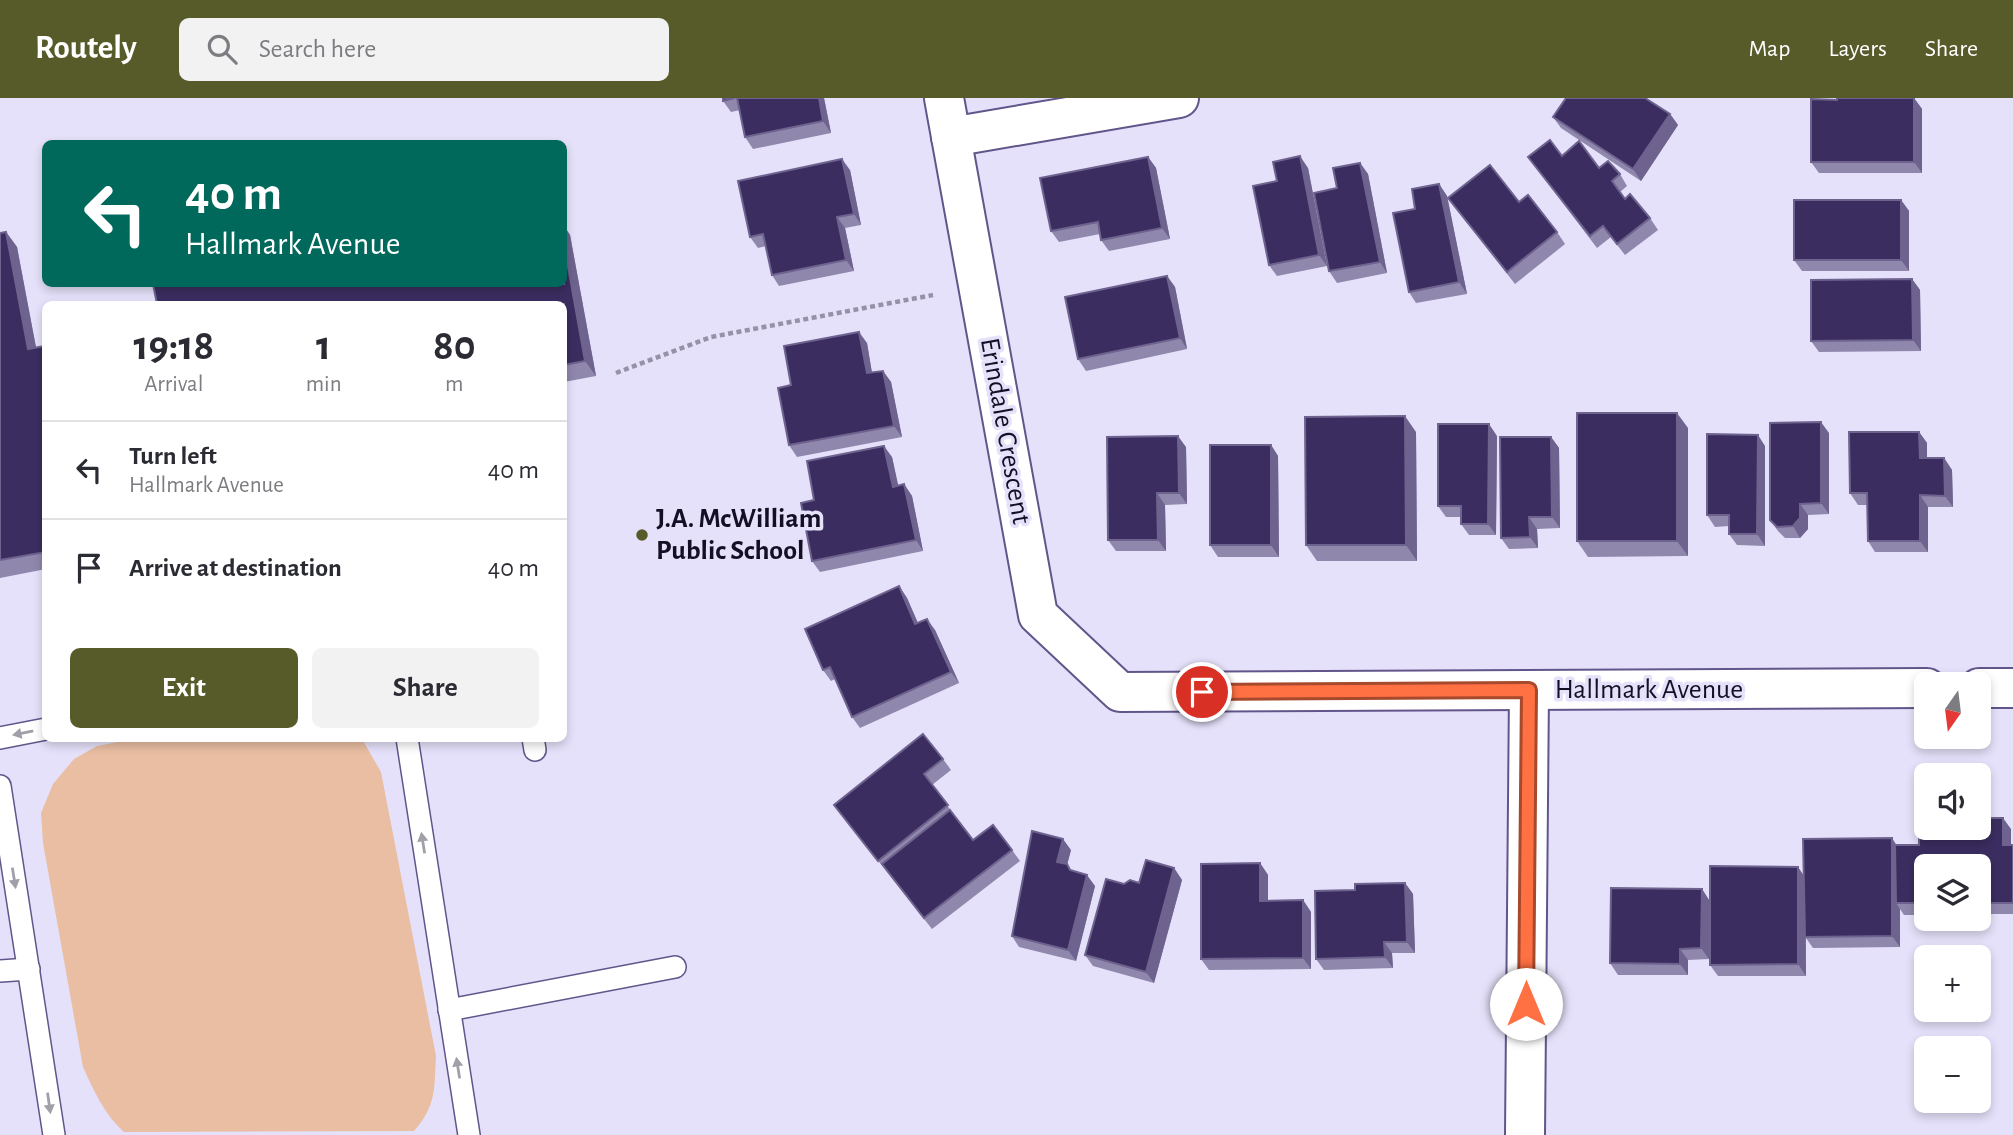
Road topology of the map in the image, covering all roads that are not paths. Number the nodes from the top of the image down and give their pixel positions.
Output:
1 (944, 98) edge
2 (1179, 98) edge
3 (951, 137) junction
4 (1914, 688) edge
5 (1992, 688) edge
6 (2013, 688) edge
7 (1529, 690) junction
8 (1120, 692) joint
9 (42, 730) edge
10 (0, 738) edge
11 (408, 742) edge
12 (0, 786) edge
13 (675, 967) dead end
14 (29, 969) junction
15 (0, 971) edge
16 (449, 1010) junction
17 (54, 1135) edge
18 (468, 1135) edge
19 (1524, 1135) edge

1 - 3 street, Erindale Crescent
2 - 3 street
3 - 8 street, Erindale Crescent
4 - 7 street, Hallmark Avenue
5 - 6 street
7 - 8 street, Hallmark Avenue
7 - 19 street
9 -> 10 lane
16 -> 11 lane
12 -> 14 lane
13 - 16 lane
14 - 15 lane
14 -> 17 lane
18 -> 16 lane

